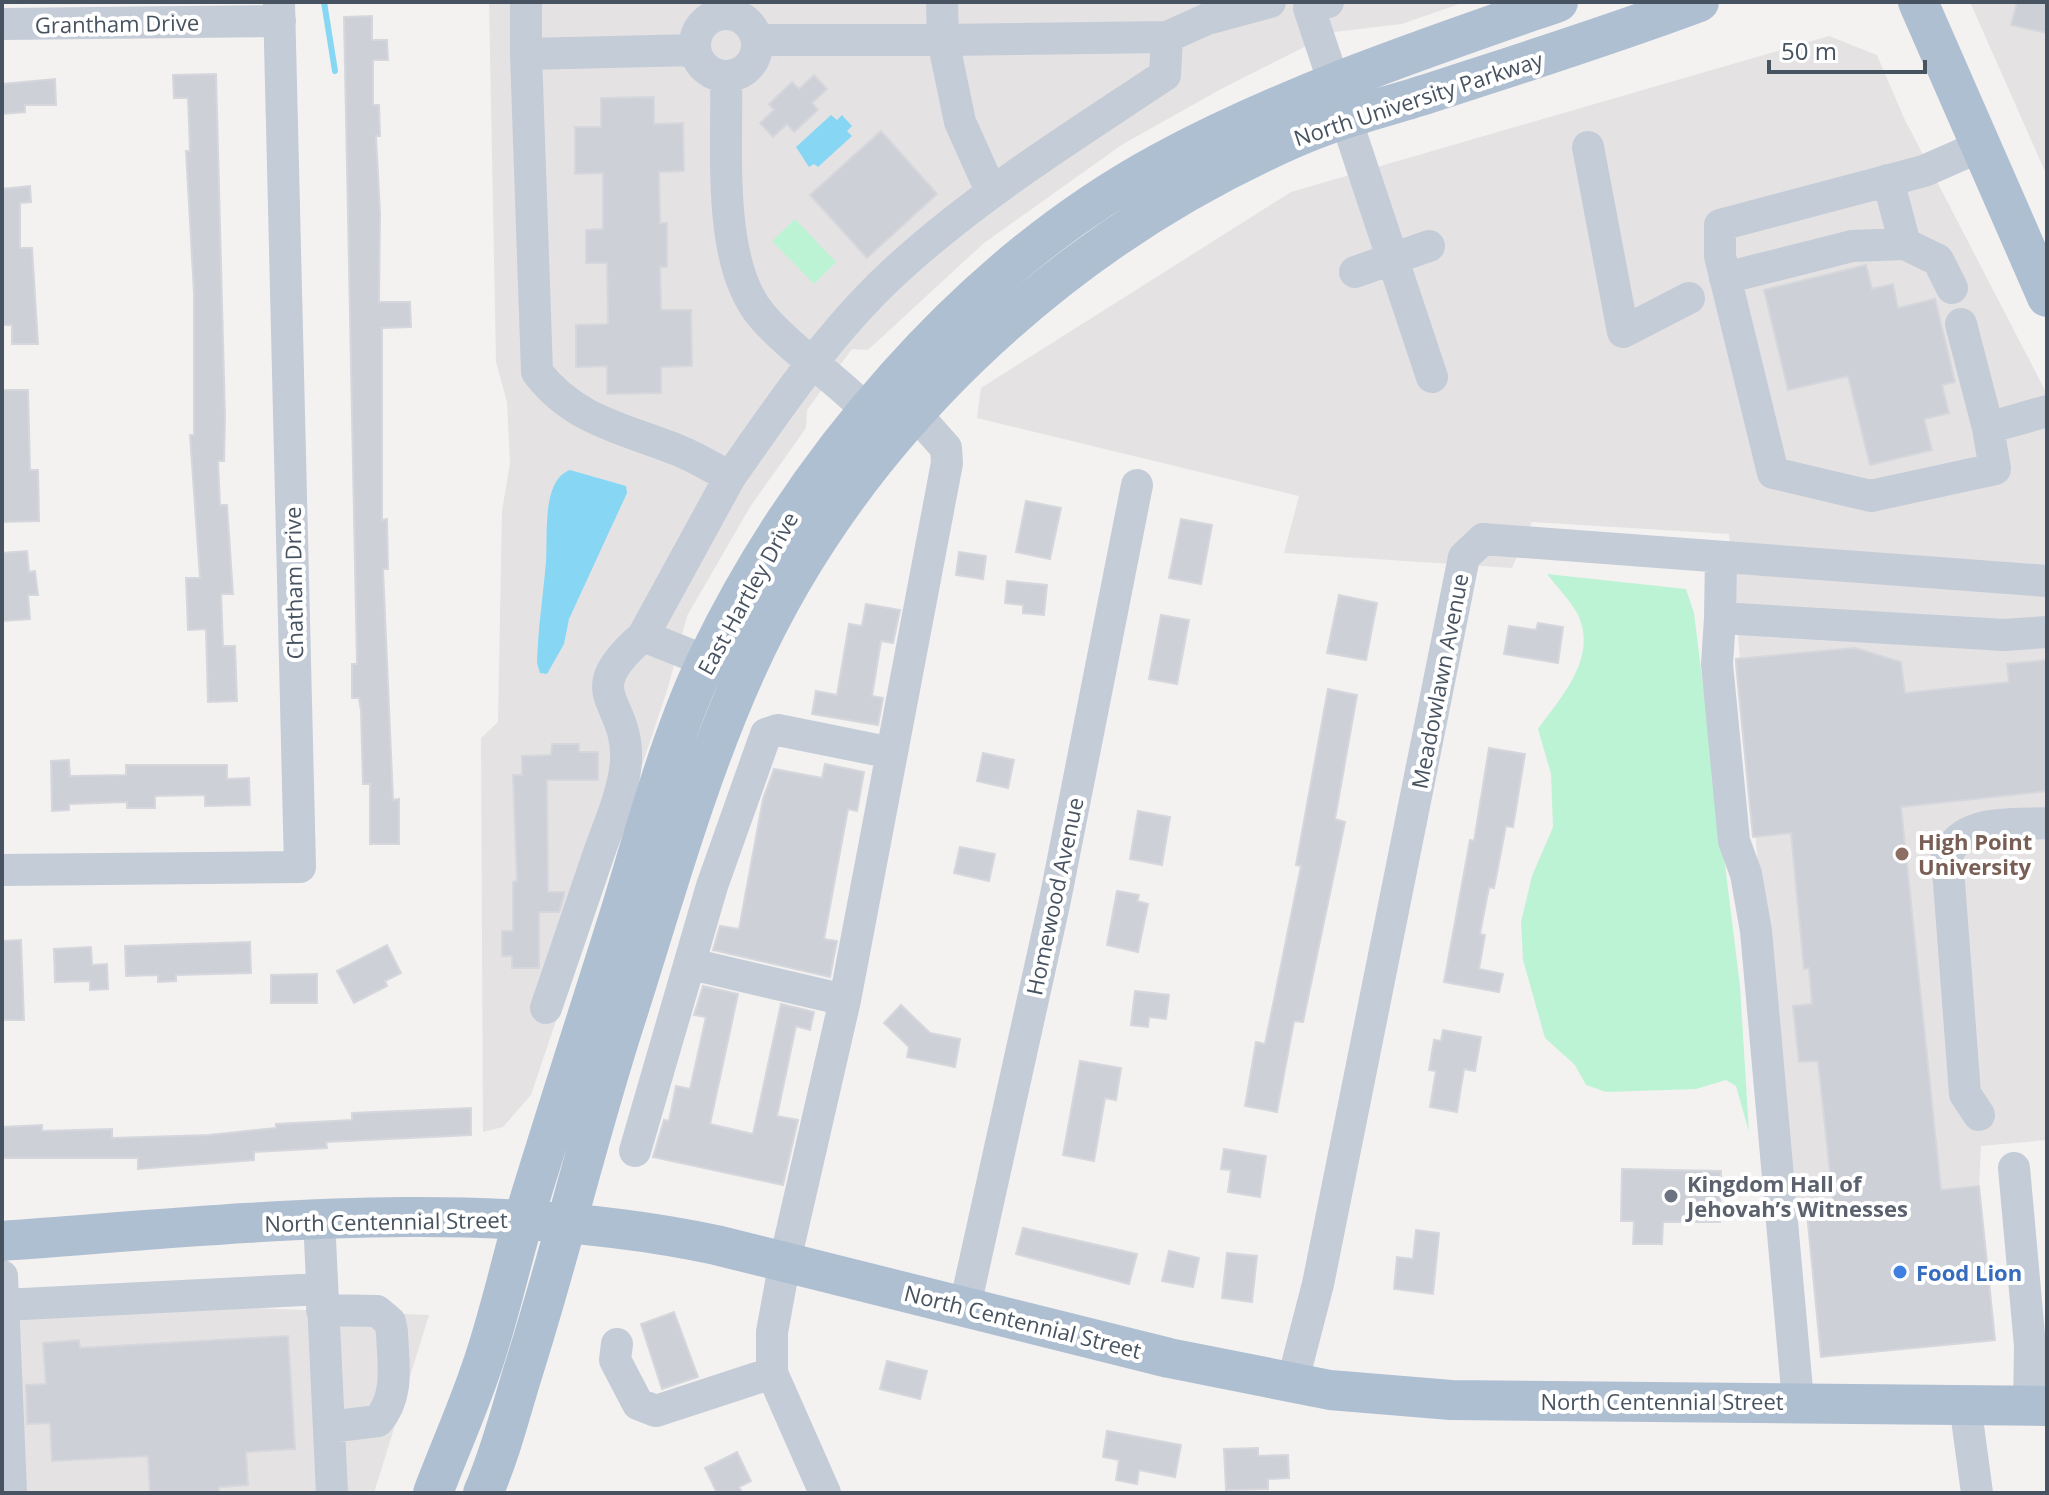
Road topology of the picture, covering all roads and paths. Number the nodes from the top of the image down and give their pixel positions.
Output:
1 (526, 2) edge
2 (942, 2) edge
3 (1270, 2) edge
4 (1558, 2) edge
5 (1699, 2) edge
6 (1918, 2) edge
7 (1315, 4) edge
8 (280, 11) edge
9 (2, 24) edge
10 (1167, 37) junction
11 (757, 40) junction
12 (943, 40) junction
13 (695, 50) junction
14 (526, 54) junction
15 (726, 79) junction
16 (1338, 102) junction
17 (1981, 146) junction
18 (1588, 147) dead end
19 (1888, 180) junction
20 (991, 191) junction
21 (1139, 198) junction
22 (1905, 244) junction
23 (1429, 246) dead end
24 (1392, 259) junction
25 (1355, 272) dead end
26 (1725, 278) junction
27 (1952, 288) dead end
28 (985, 291) junction
29 (2047, 297) edge
30 (1689, 298) dead end
31 (1961, 324) dead end
32 (812, 362) junction
33 (1432, 377) dead end
34 (866, 410) junction
35 (2047, 411) edge
36 (914, 412) junction
37 (1988, 428) junction
38 (730, 477) junction
39 (1137, 485) dead end
40 (1721, 558) junction
41 (2005, 580) junction
42 (2047, 581) edge
43 (1720, 618) junction
44 (2047, 632) edge
45 (2004, 635) junction
46 (643, 636) junction
47 (706, 661) junction
48 (740, 686) junction
49 (892, 753) junction
50 (2047, 823) edge
51 (2, 870) edge
52 (691, 964) junction
53 (845, 1000) junction
54 (546, 1008) dead end
55 (1979, 1115) dead end
56 (635, 1151) dead end
57 (2014, 1168) dead end
58 (319, 1218) junction
59 (524, 1220) junction
60 (567, 1221) junction
61 (2, 1241) edge
62 (785, 1261) junction
63 (3, 1291) edge
64 (322, 1300) junction
65 (965, 1306) junction
66 (617, 1344) dead end
67 (4, 1365) edge
68 (772, 1373) junction
69 (1292, 1384) junction
70 (1798, 1401) junction
71 (1965, 1404) junction
72 (2038, 1406) edge
73 (329, 1427) junction
74 (327, 1491) edge
75 (11, 1493) edge
76 (433, 1493) edge
77 (483, 1493) edge
78 (825, 1493) edge
79 (1977, 1493) edge

1 - 14 street
2 - 12 street
3 - 10 street
4 - 16 main road, North University Parkway
5 - 16 main road, North University Parkway
6 - 17 main road
7 - 16 street
8 - 9 street, Grantham Drive
8 - 51 street, Chatham Drive
10 - 12 street
10 - 20 street
11 - 12 street
11 - 13 street
11 - 15 street
12 - 20 street
13 - 14 street
13 - 15 street
14 - 38 street
15 - 32 street
16 - 21 main road, North University Parkway
16 - 24 street
17 - 19 street
17 - 29 main road
18 - 30 street
19 - 22 street
19 - 26 street
20 - 32 street
21 - 28 main road, East Hartley Drive
21 - 36 main road, East Hartley Drive
22 - 26 street
22 - 27 street
23 - 24 street
24 - 25 street
24 - 33 street
26 - 37 street
28 - 34 main road, East Hartley Drive
28 - 36 main road
31 - 37 street
32 - 34 street
32 - 38 street
34 - 47 main road, East Hartley Drive
34 - 48 main road
35 - 37 street
36 - 48 main road, East Hartley Drive
36 - 49 street
38 - 46 street
39 - 65 street, Homewood Avenue
40 - 41 street, Meadowlawn Avenue
40 - 43 street
40 - 69 street, Meadowlawn Avenue
41 - 42 street, Meadowlawn Avenue
41 - 45 street
43 - 45 street
43 - 70 street
44 - 45 street
46 - 47 street
46 - 54 street
47 - 59 main road, East Hartley Drive
48 - 60 main road, East Hartley Drive
49 - 52 street
49 - 53 street
50 - 55 street
52 - 53 street
52 - 56 street
53 - 62 street
57 - 72 street
58 - 59 main road, North Centennial Street
58 - 61 main road, North Centennial Street
58 - 64 street
59 - 60 main road, North Centennial Street
59 - 76 main road
60 - 62 main road, North Centennial Street
60 - 77 main road
62 - 65 main road, North Centennial Street
62 - 68 street
63 - 64 street
63 - 67 street
64 - 73 street
64 - 73 street
65 - 69 main road, North Centennial Street
66 - 68 street
67 - 75 street
68 - 78 street
69 - 70 main road, North Centennial Street
70 - 71 main road, North Centennial Street
71 - 72 main road, North Centennial Street
71 - 79 street
73 - 74 street

